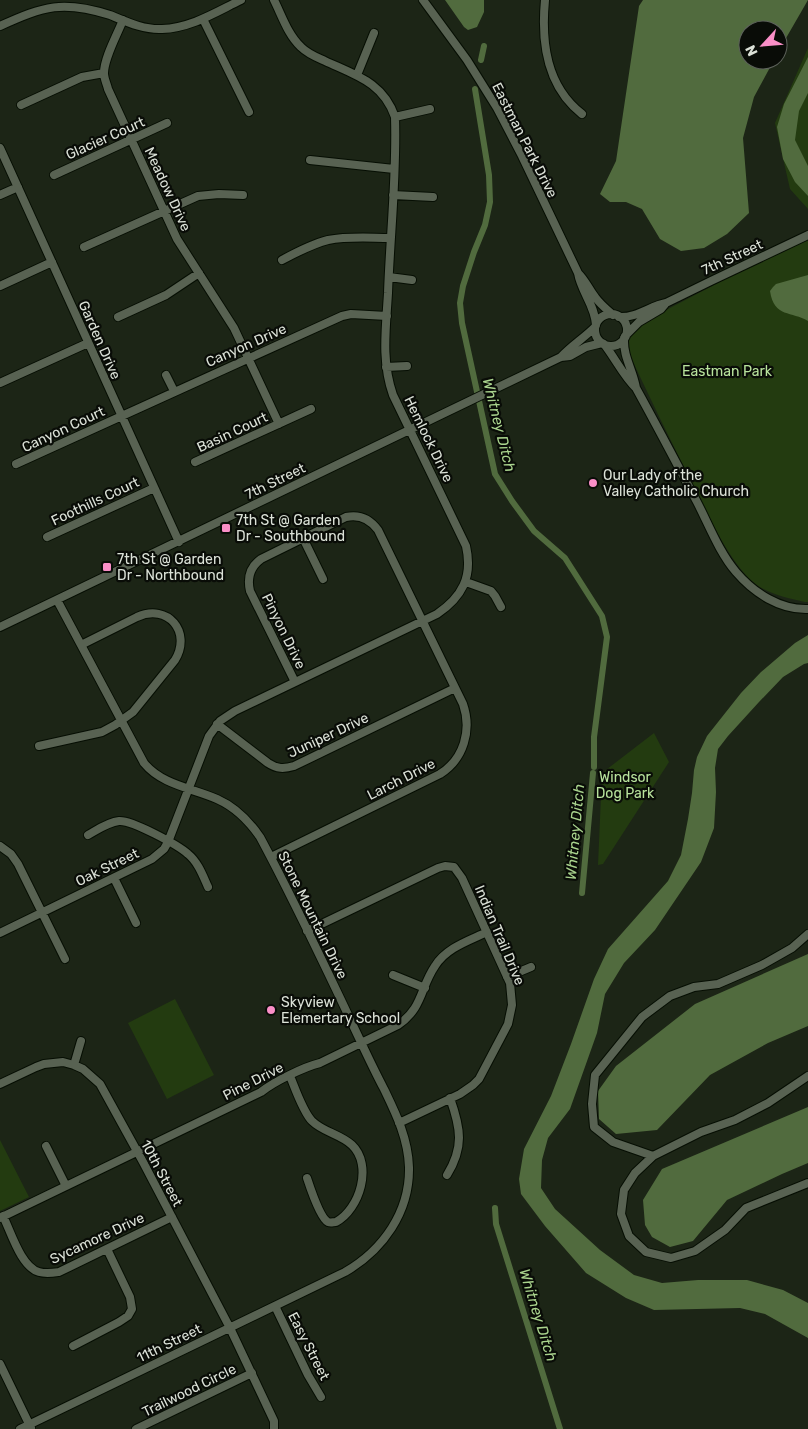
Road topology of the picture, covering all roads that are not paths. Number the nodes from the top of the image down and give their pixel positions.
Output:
1 (241, 0) edge
2 (274, 0) edge
3 (423, 0) edge
4 (545, 0) edge
5 (68, 2) edge
6 (203, 19) junction
7 (123, 20) junction
8 (0, 26) edge
9 (374, 33) dead end
10 (104, 73) junction
11 (356, 75) junction
12 (21, 105) dead end
13 (430, 110) dead end
14 (250, 112) dead end
15 (582, 114) dead end
16 (395, 117) junction
17 (167, 123) dead end
18 (131, 140) junction
19 (0, 148) edge
20 (310, 160) dead end
21 (394, 169) junction
22 (54, 175) dead end
23 (18, 187) junction
24 (0, 195) edge
25 (243, 195) dead end
26 (393, 195) junction
27 (433, 196) dead end
28 (163, 211) junction
29 (808, 235) edge
30 (390, 238) junction
31 (84, 247) dead end
32 (282, 260) dead end
33 (52, 262) junction
34 (199, 273) junction
35 (578, 273) junction
36 (389, 277) junction
37 (412, 280) dead end
38 (0, 286) edge
39 (666, 303) junction
40 (118, 316) dead end
41 (387, 316) junction
42 (616, 316) junction
43 (596, 326) junction
44 (625, 337) junction
45 (88, 343) junction
46 (603, 344) junction
47 (248, 357) junction
48 (561, 357) junction
49 (407, 366) dead end
50 (386, 367) junction
51 (166, 375) dead end
52 (0, 383) edge
53 (636, 388) junction
54 (174, 391) junction
55 (310, 409) dead end
56 (120, 416) junction
57 (279, 424) junction
58 (410, 429) junction
59 (195, 462) dead end
60 (16, 464) dead end
61 (154, 488) junction
62 (47, 537) dead end
63 (303, 538) junction
64 (179, 542) junction
65 (323, 579) dead end
66 (466, 582) junction
67 (57, 600) junction
68 (501, 607) dead end
69 (808, 608) edge
70 (422, 621) junction
71 (0, 628) edge
72 (81, 645) junction
73 (295, 682) junction
74 (455, 688) junction
75 (122, 721) junction
76 (218, 724) junction
77 (39, 746) dead end
78 (189, 788) junction
79 (88, 834) dead end
80 (168, 842) junction
81 (0, 846) edge
82 (271, 857) junction
83 (455, 858) dead end
84 (454, 867) junction
85 (114, 878) junction
86 (208, 887) dead end
87 (42, 913) junction
88 (136, 923) dead end
89 (307, 930) junction
90 (487, 932) junction
91 (0, 933) edge
92 (808, 934) edge
93 (65, 959) dead end
94 (531, 967) dead end
95 (393, 976) dead end
96 (507, 977) junction
97 (425, 988) junction
98 (81, 1041) dead end
99 (362, 1043) junction
100 (74, 1065) junction
101 (290, 1076) junction
102 (808, 1076) edge
103 (0, 1084) edge
104 (450, 1098) junction
105 (400, 1123) junction
106 (46, 1146) dead end
107 (137, 1152) junction
108 (653, 1156) junction
109 (446, 1176) dead end
110 (307, 1178) dead end
111 (808, 1183) edge
112 (66, 1186) junction
113 (2, 1217) edge
114 (172, 1217) junction
115 (107, 1248) junction
116 (328, 1281) joint
117 (275, 1306) junction
118 (230, 1328) junction
119 (73, 1346) dead end
120 (0, 1364) edge
121 (252, 1373) junction
122 (321, 1397) dead end
123 (30, 1427) edge
124 (20, 1429) edge
125 (136, 1429) edge
126 (276, 1429) edge

1 - 6 street
2 - 11 street, Hemlock Drive
3 - 35 street, Eastman Park Drive
4 - 15 street
5 - 7 street
5 - 8 street
6 - 7 street
6 - 14 street
7 - 10 street
9 - 11 street
10 - 12 street
10 - 18 street, Meadow Drive
11 - 16 street, Hemlock Drive
13 - 16 street
16 - 21 street, Hemlock Drive
17 - 18 street, Glacier Court
18 - 22 street, Glacier Court
18 - 28 street, Meadow Drive
19 - 23 street, Garden Drive
20 - 21 street
21 - 26 street, Hemlock Drive
23 - 24 street
23 - 33 street, Garden Drive
25 - 28 street
26 - 27 street
26 - 30 street, Hemlock Drive
28 - 31 street
28 - 34 street, Meadow Drive
29 - 39 street, 7th Street
30 - 32 street
30 - 36 street, Hemlock Drive
33 - 38 street
33 - 45 street, Garden Drive
34 - 40 street
34 - 47 street, Meadow Drive
35 - 42 street, Eastman Park Drive
35 - 43 street, Eastman Park Drive
36 - 37 street
36 - 41 street, Hemlock Drive
39 - 42 street, 7th Street
39 - 44 street, 7th Street
41 - 47 street, Canyon Drive
41 - 50 street, Hemlock Drive
42 - 43 street
42 - 44 street
43 - 46 street
43 - 48 street, 7th Street
44 - 46 street
44 - 53 street
45 - 52 street
45 - 56 street, Garden Drive
46 - 48 street, 7th Street
46 - 53 street
47 - 54 street, Canyon Drive
47 - 57 street, Basin Court
48 - 58 street, 7th Street
49 - 50 street
50 - 58 street, Hemlock Drive
51 - 54 street
53 - 69 street
54 - 56 street, Canyon Drive
55 - 57 street, Basin Court
56 - 60 street, Canyon Court
56 - 61 street, Garden Drive
57 - 59 street, Basin Court
58 - 64 street, 7th Street
58 - 66 street, Hemlock Drive
61 - 62 street, Foothills Court
61 - 64 street, Garden Drive
63 - 65 street
63 - 70 street, Pinyon Drive
63 - 73 street, Pinyon Drive
64 - 67 street, 7th Street
66 - 68 street
66 - 70 street
67 - 71 street, 7th Street
67 - 72 street, Stone Mountain Drive
70 - 73 street
70 - 74 street, Larch Drive
72 - 75 street, Stone Mountain Drive
72 - 75 street
73 - 76 street
74 - 76 street, Juniper Drive
74 - 82 street, Larch Drive
75 - 77 street
75 - 78 street, Stone Mountain Drive
76 - 78 street
78 - 80 street, Oak Street
78 - 82 street, Stone Mountain Drive
79 - 80 street
80 - 85 street, Oak Street
80 - 86 street
81 - 87 street
82 - 89 street, Stone Mountain Drive
83 - 84 street
84 - 89 street
84 - 90 street, Indian Trail Drive
85 - 87 street, Oak Street
85 - 88 street
87 - 91 street, Oak Street
87 - 93 street
89 - 99 street, Stone Mountain Drive
90 - 96 street, Indian Trail Drive
90 - 97 street, Pine Drive
92 - 108 street
94 - 96 street
95 - 97 street
96 - 104 street, Indian Trail Drive
97 - 99 street, Pine Drive
98 - 100 street
99 - 101 street, Pine Drive
99 - 105 street, Stone Mountain Drive
100 - 103 street, 10th Street
100 - 107 street, 10th Street
101 - 107 street, Pine Drive
101 - 110 street
102 - 108 street
104 - 105 street, Indian Trail Drive
104 - 109 street
105 - 116 street, Stone Mountain Drive
106 - 112 street
107 - 112 street, Pine Drive
107 - 114 street, 10th Street
108 - 111 street
112 - 113 street, Pine Drive
113 - 115 street, Sycamore Drive
114 - 115 street, Sycamore Drive
114 - 118 street, 10th Street
115 - 119 street
116 - 117 street, 11th Street
117 - 118 street, 11th Street
117 - 122 street, Easy Street
118 - 121 street, 10th Street
118 - 123 street, 11th Street
120 - 123 street
121 - 125 street, Trailwood Circle
121 - 126 street, Trailwood Circle
123 - 124 street, 11th Street

